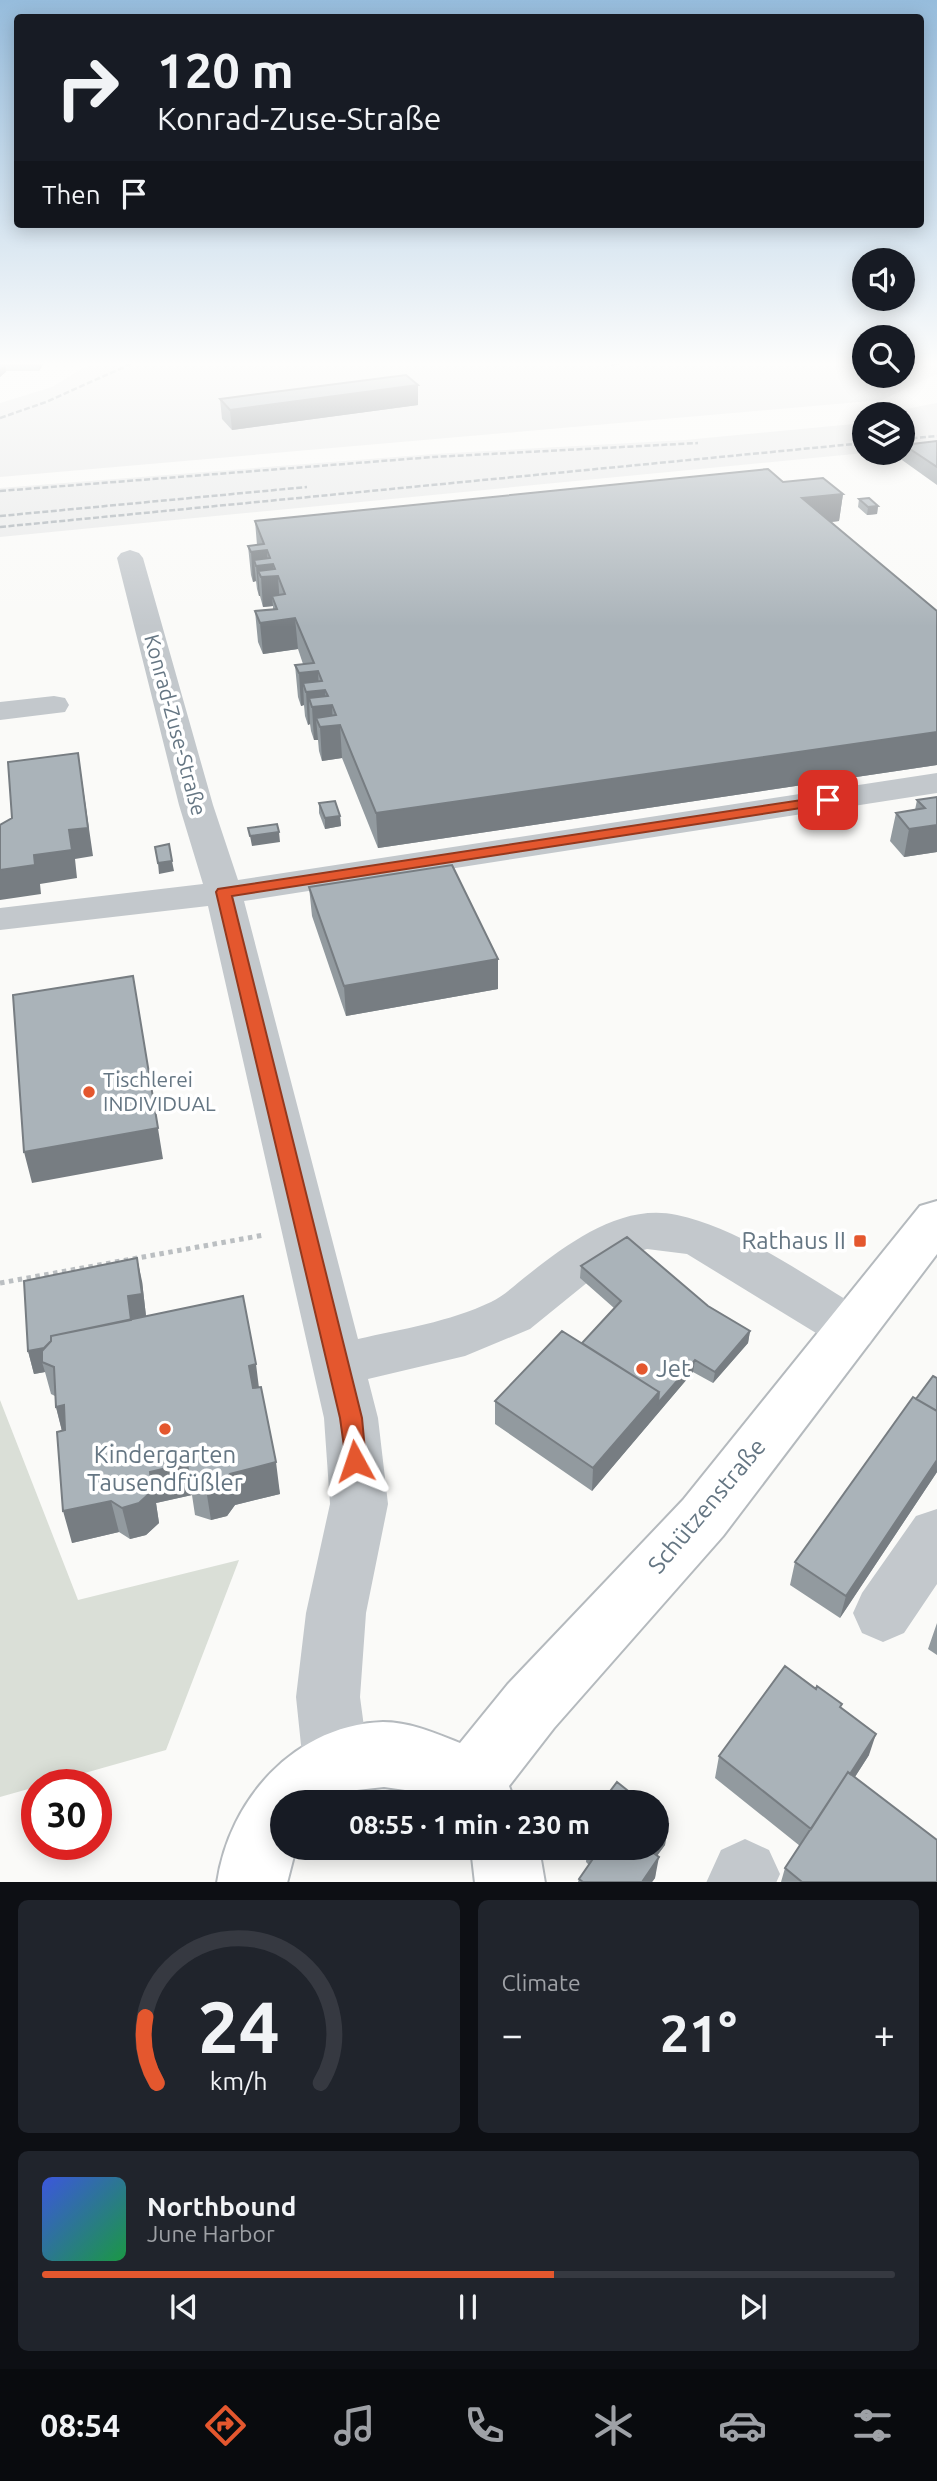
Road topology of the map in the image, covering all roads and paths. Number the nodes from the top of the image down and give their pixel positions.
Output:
1 (130, 558) dead end
2 (54, 705) dead end
3 (0, 711) edge
4 (937, 783) edge
5 (224, 892) junction
6 (0, 919) edge
7 (937, 1219) edge
8 (306, 1227) junction
9 (0, 1283) edge
10 (852, 1329) junction
11 (338, 1365) junction
12 (937, 1535) edge
13 (883, 1613) dead end
14 (312, 1783) edge
15 (469, 1790) edge
16 (478, 1790) edge
17 (270, 1826) edge
18 (507, 1860) edge
19 (252, 1882) edge
20 (510, 1882) edge

1 - 5 street, Konrad-Zuse-Straße
2 - 3 street
4 - 5 street
5 - 6 street
5 - 8 street, Konrad-Zuse-Straße
7 - 10 main road, Schützenstraße
8 - 9 path
8 - 11 street, Konrad-Zuse-Straße
10 - 11 street
10 - 16 main road, Schützenstraße
11 - 14 street, Konrad-Zuse-Straße
12 - 13 street
14 - 15 main road
17 - 19 main road
18 - 20 main road

